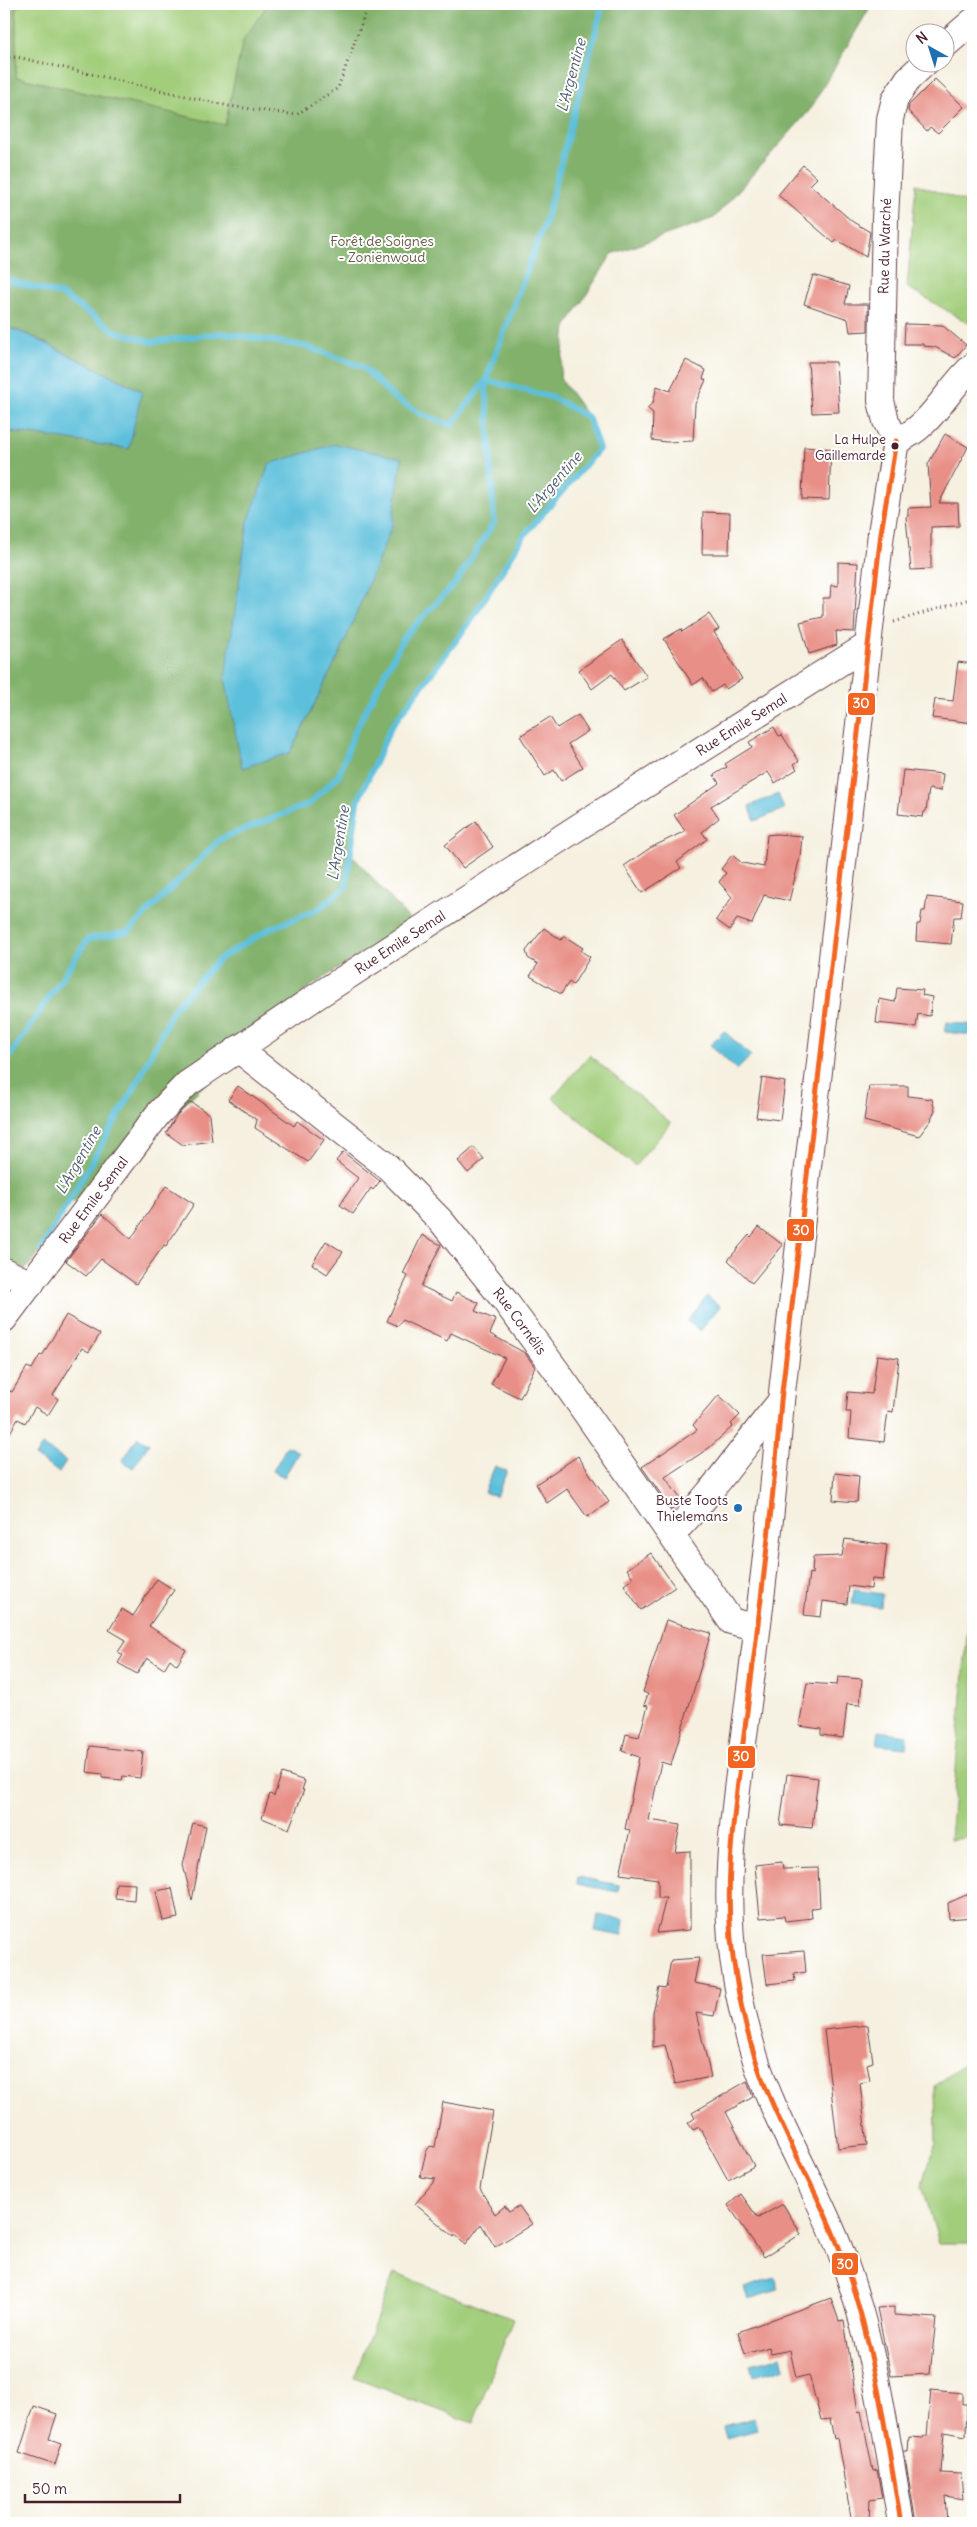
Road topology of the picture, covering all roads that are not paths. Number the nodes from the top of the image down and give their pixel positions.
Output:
1 (973, 21) edge
2 (954, 37) edge
3 (915, 72) edge
4 (973, 366) edge
5 (896, 441) junction
6 (869, 637) junction
7 (238, 1048) junction
8 (4, 1271) edge
9 (31, 1284) junction
10 (4, 1319) edge
11 (781, 1401) junction
12 (672, 1534) junction
13 (758, 1628) junction
14 (901, 2523) edge

1 - 2 street
3 - 5 street, Rue du Warché
4 - 5 street
5 - 6 street
6 - 7 street, Rue Emile Semal
6 - 11 street
7 - 9 street, Rue Emile Semal
7 - 12 street, Rue Cornélis
8 - 9 street
9 - 10 street, Rue Emile Semal
11 - 12 street
11 - 13 street
12 - 13 street, Rue Cornélis
13 - 14 street

